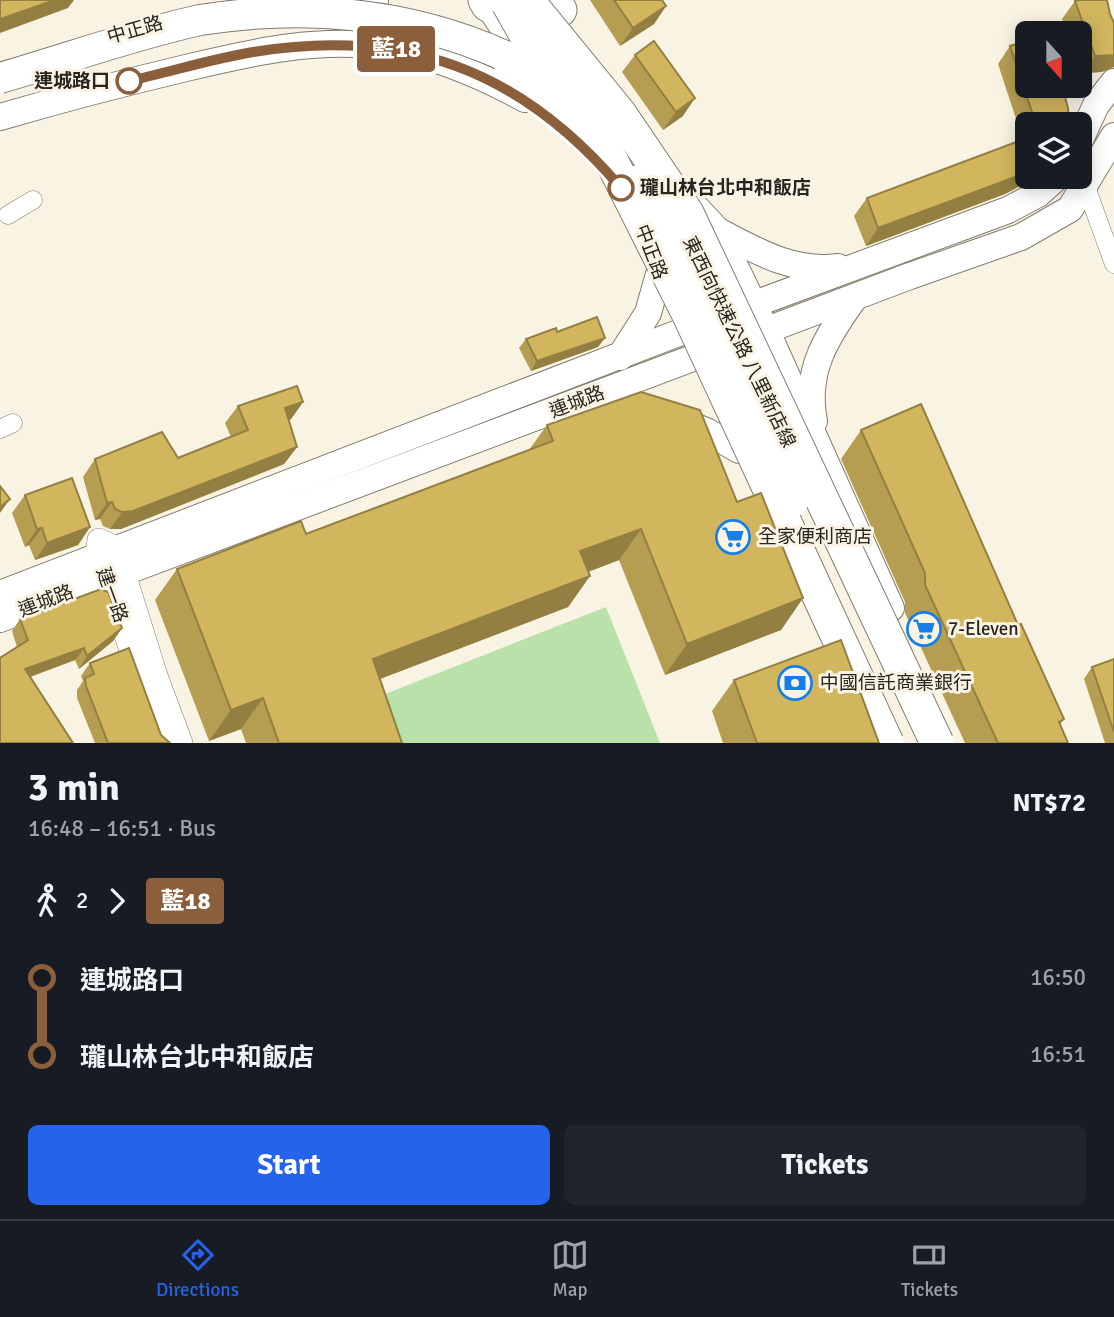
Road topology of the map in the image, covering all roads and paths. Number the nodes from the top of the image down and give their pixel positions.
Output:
1 (272, 0) edge
2 (375, 0) edge
3 (527, 0) edge
4 (488, 1) edge
5 (546, 16) edge
6 (331, 18) junction
7 (462, 47) junction
8 (391, 48) junction
9 (0, 70) edge
10 (0, 78) edge
11 (1114, 82) edge
12 (0, 94) edge
13 (1092, 114) edge
14 (0, 117) edge
15 (592, 121) junction
16 (1114, 136) edge
17 (1092, 174) edge
18 (1043, 189) edge
19 (1085, 189) edge
20 (1087, 189) edge
21 (33, 200) dead end
22 (635, 211) junction
23 (8, 215) dead end
24 (718, 232) junction
25 (864, 263) junction
26 (1114, 264) edge
27 (659, 274) junction
28 (856, 297) junction
29 (744, 308) junction
30 (694, 327) junction
31 (756, 334) junction
32 (706, 353) junction
33 (621, 357) junction
34 (583, 400) junction
35 (818, 447) junction
36 (739, 450) junction
37 (111, 563) junction
38 (0, 594) edge
39 (0, 619) edge
40 (165, 743) edge
41 (181, 743) edge
42 (869, 743) edge
43 (887, 743) edge
44 (903, 743) edge
45 (910, 743) edge
46 (924, 743) edge
47 (937, 743) edge
48 (952, 743) edge

1 - 9 main road, 中正路
2 - 6 main road
3 - 15 highway, bridge
4 - 5 main road
4 - 15 highway, bridge
5 - 7 main road, 中正路
5 - 15 main road
5 - 24 main road
6 - 7 main road, 中正路
6 - 12 main road, 中正路
7 - 8 main road
8 - 14 main road, 中正路
8 - 15 main road, 中正路
10 - 46 highway, 東西向快速公路 八里新店線, bridge
11 - 13 main road
12 - 44 highway, 東西向快速公路 八里新店線, bridge
15 - 22 main road, 中正路
15 - 43 highway, bridge
15 - 45 highway, bridge
15 - 47 highway, bridge
16 - 17 main road, 連城路
18 - 25 main road, 連城路
19 - 28 main road, 連城路
20 - 26 street
21 - 23 street
22 - 27 main road, 中正路
22 - 30 main road
24 - 25 main road
24 - 29 main road
25 - 29 main road, 連城路
27 - 30 main road, 中正路
27 - 33 main road
28 - 31 main road, 連城路
28 - 35 main road
29 - 30 main road, 連城路
29 - 31 main road
30 - 32 main road, 中正路
30 - 33 main road, 連城路
31 - 32 main road, 連城路
31 - 35 main road
32 - 34 main road, 連城路
32 - 36 main road, 中正路
33 - 37 main road, 連城路
34 - 36 main road
34 - 37 main road, 連城路
35 - 48 main road
36 - 42 main road, 中正路
37 - 38 main road, 連城路
37 - 39 main road, 連城路
37 - 40 street, 建一路
37 - 41 street, 建一路

